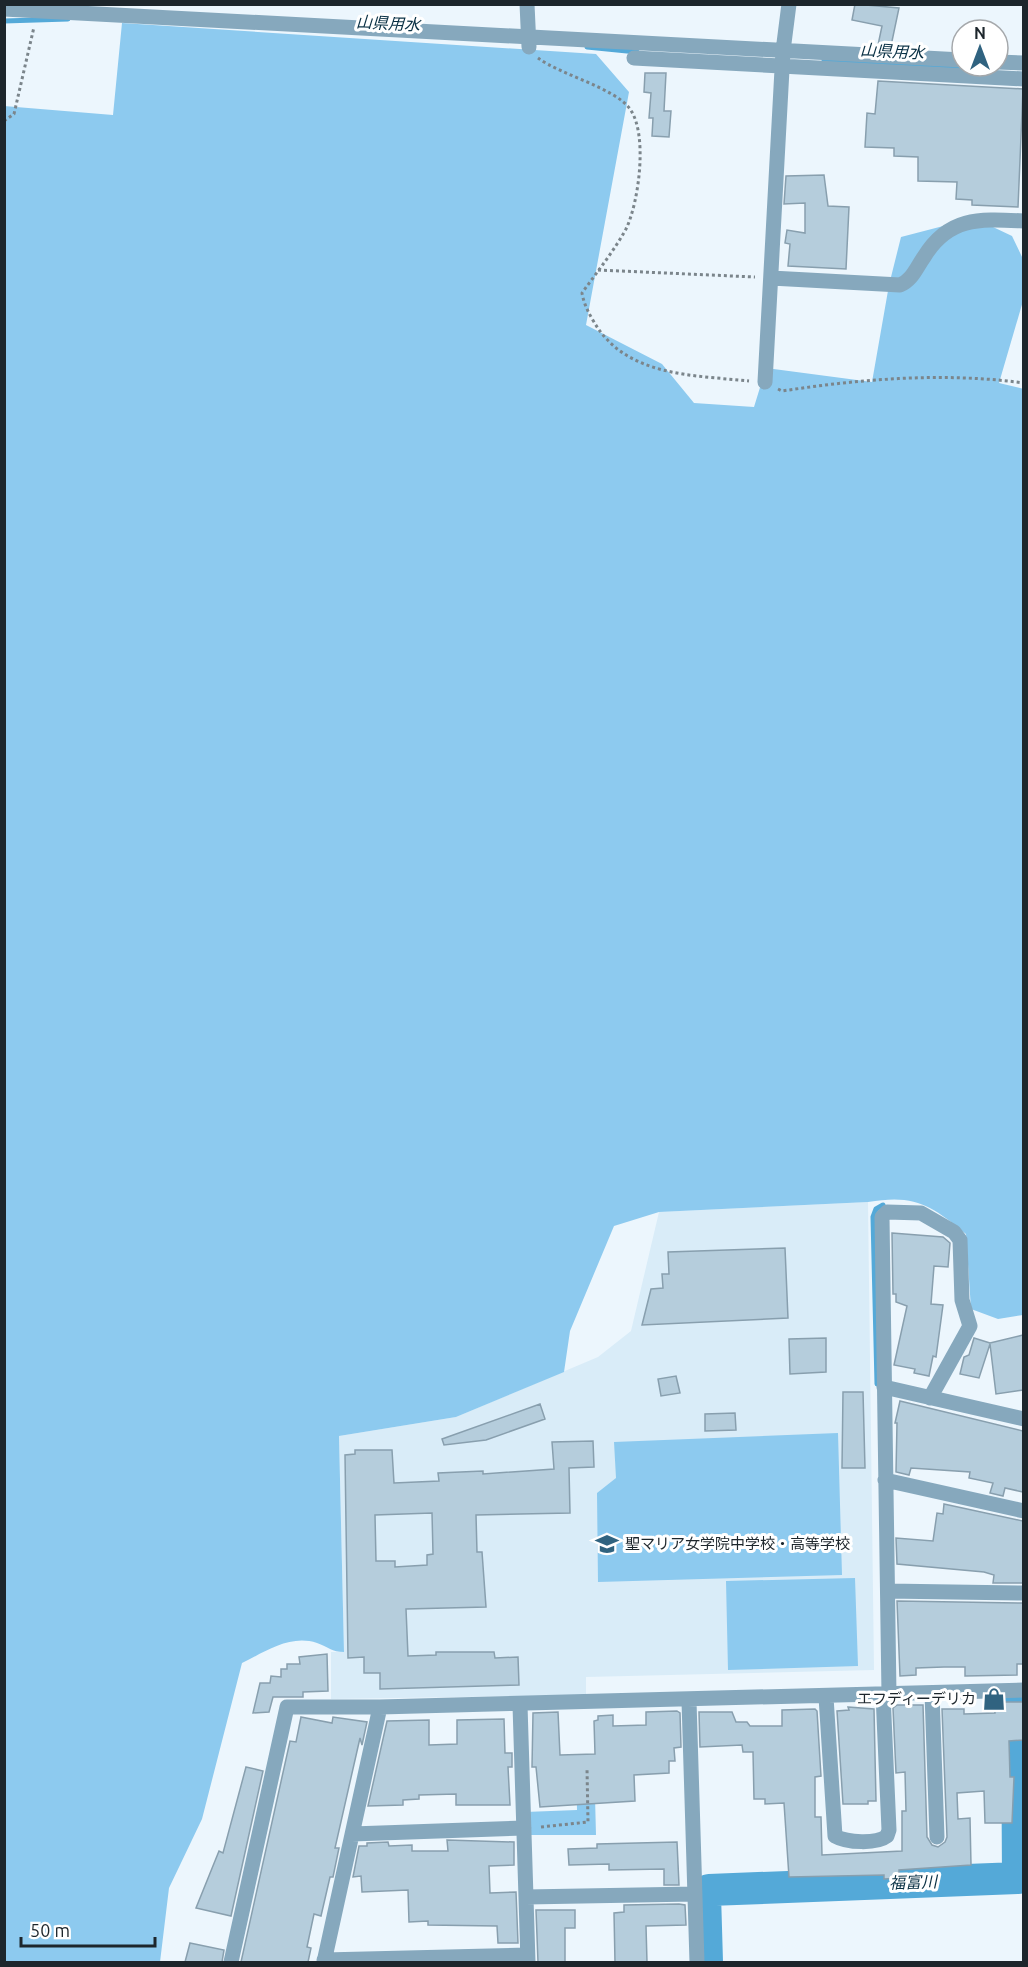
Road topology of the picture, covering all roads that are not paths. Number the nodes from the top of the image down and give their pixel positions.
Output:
1 (527, 4) edge
2 (789, 4) edge
3 (4, 9) edge
4 (35, 13) edge
5 (529, 41) junction
6 (783, 51) junction
7 (634, 58) dead end
8 (950, 59) edge
9 (782, 67) junction
10 (1023, 79) edge
11 (1023, 221) edge
12 (771, 278) junction
13 (765, 382) road end
14 (884, 1387) junction
15 (930, 1398) junction
16 (1023, 1419) edge
17 (885, 1480) junction
18 (1023, 1511) edge
19 (888, 1591) junction
20 (1023, 1593) edge
21 (1023, 1690) edge
22 (932, 1693) junction
23 (886, 1694) junction
24 (826, 1696) junction
25 (689, 1701) junction
26 (520, 1705) junction
27 (380, 1707) junction
28 (524, 1828) junction
29 (352, 1833) junction
30 (937, 1837) dead end
31 (694, 1894) junction
32 (526, 1897) junction
33 (528, 1958) edge
34 (324, 1961) edge
35 (231, 1962) edge
36 (697, 1962) edge

1 - 5 street
2 - 6 street
3 - 4 street
4 - 5 street
5 - 6 street
6 - 8 street
6 - 9 street
7 - 9 street
9 - 10 street
9 - 12 street
11 - 12 street
12 - 13 street
14 - 15 street
14 - 15 street
14 - 17 street
15 - 16 street
17 - 18 street
17 - 19 street
19 - 20 street
19 - 23 street
21 - 22 street
22 - 23 street
22 - 30 street
23 - 24 street
23 - 24 street
24 - 25 street
25 - 26 street
25 - 31 street
26 - 27 street
26 - 28 street
27 - 29 street
27 - 35 street
28 - 29 street
28 - 32 street
29 - 34 street
31 - 32 street
31 - 36 street
32 - 33 street
33 - 34 street

